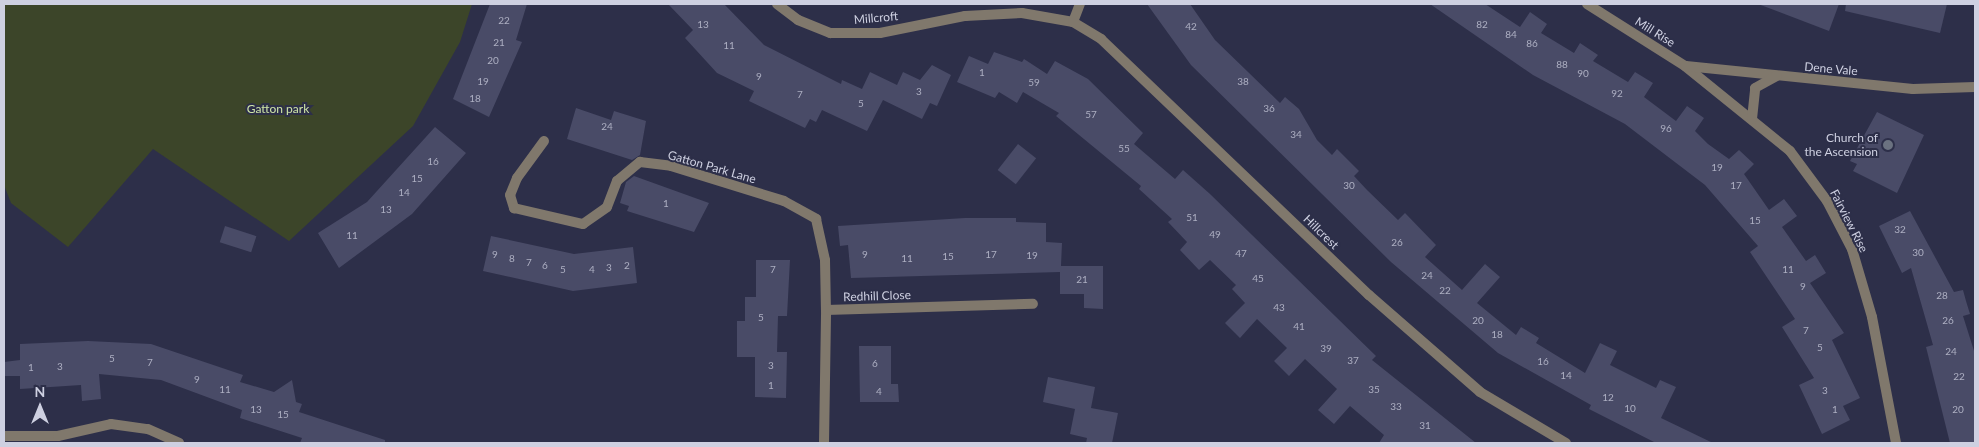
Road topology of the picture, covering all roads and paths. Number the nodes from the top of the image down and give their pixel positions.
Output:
1 (777, 4) edge
2 (1080, 4) edge
3 (1587, 4) edge
4 (1073, 22) junction
5 (1685, 66) junction
6 (1777, 76) junction
7 (1975, 87) edge
8 (1752, 119) junction
9 (544, 141) dead end
10 (1033, 304) dead end
11 (826, 310) junction
12 (4, 436) edge
13 (56, 440) edge
14 (179, 443) edge
15 (824, 443) edge
16 (1566, 443) edge
17 (1896, 443) edge

1 - 4 street, Millcroft
2 - 4 street
3 - 5 street, Mill Rise
4 - 16 street, Hillcrest
5 - 6 street, Dene Vale
5 - 8 street, Fairview Rise
6 - 7 street, Dene Vale
6 - 8 street
8 - 17 street, Fairview Rise
9 - 11 street, Gatton Park Lane
10 - 11 street, Redhill Close
11 - 15 street, Redhill Close
12 - 13 street
13 - 14 street

